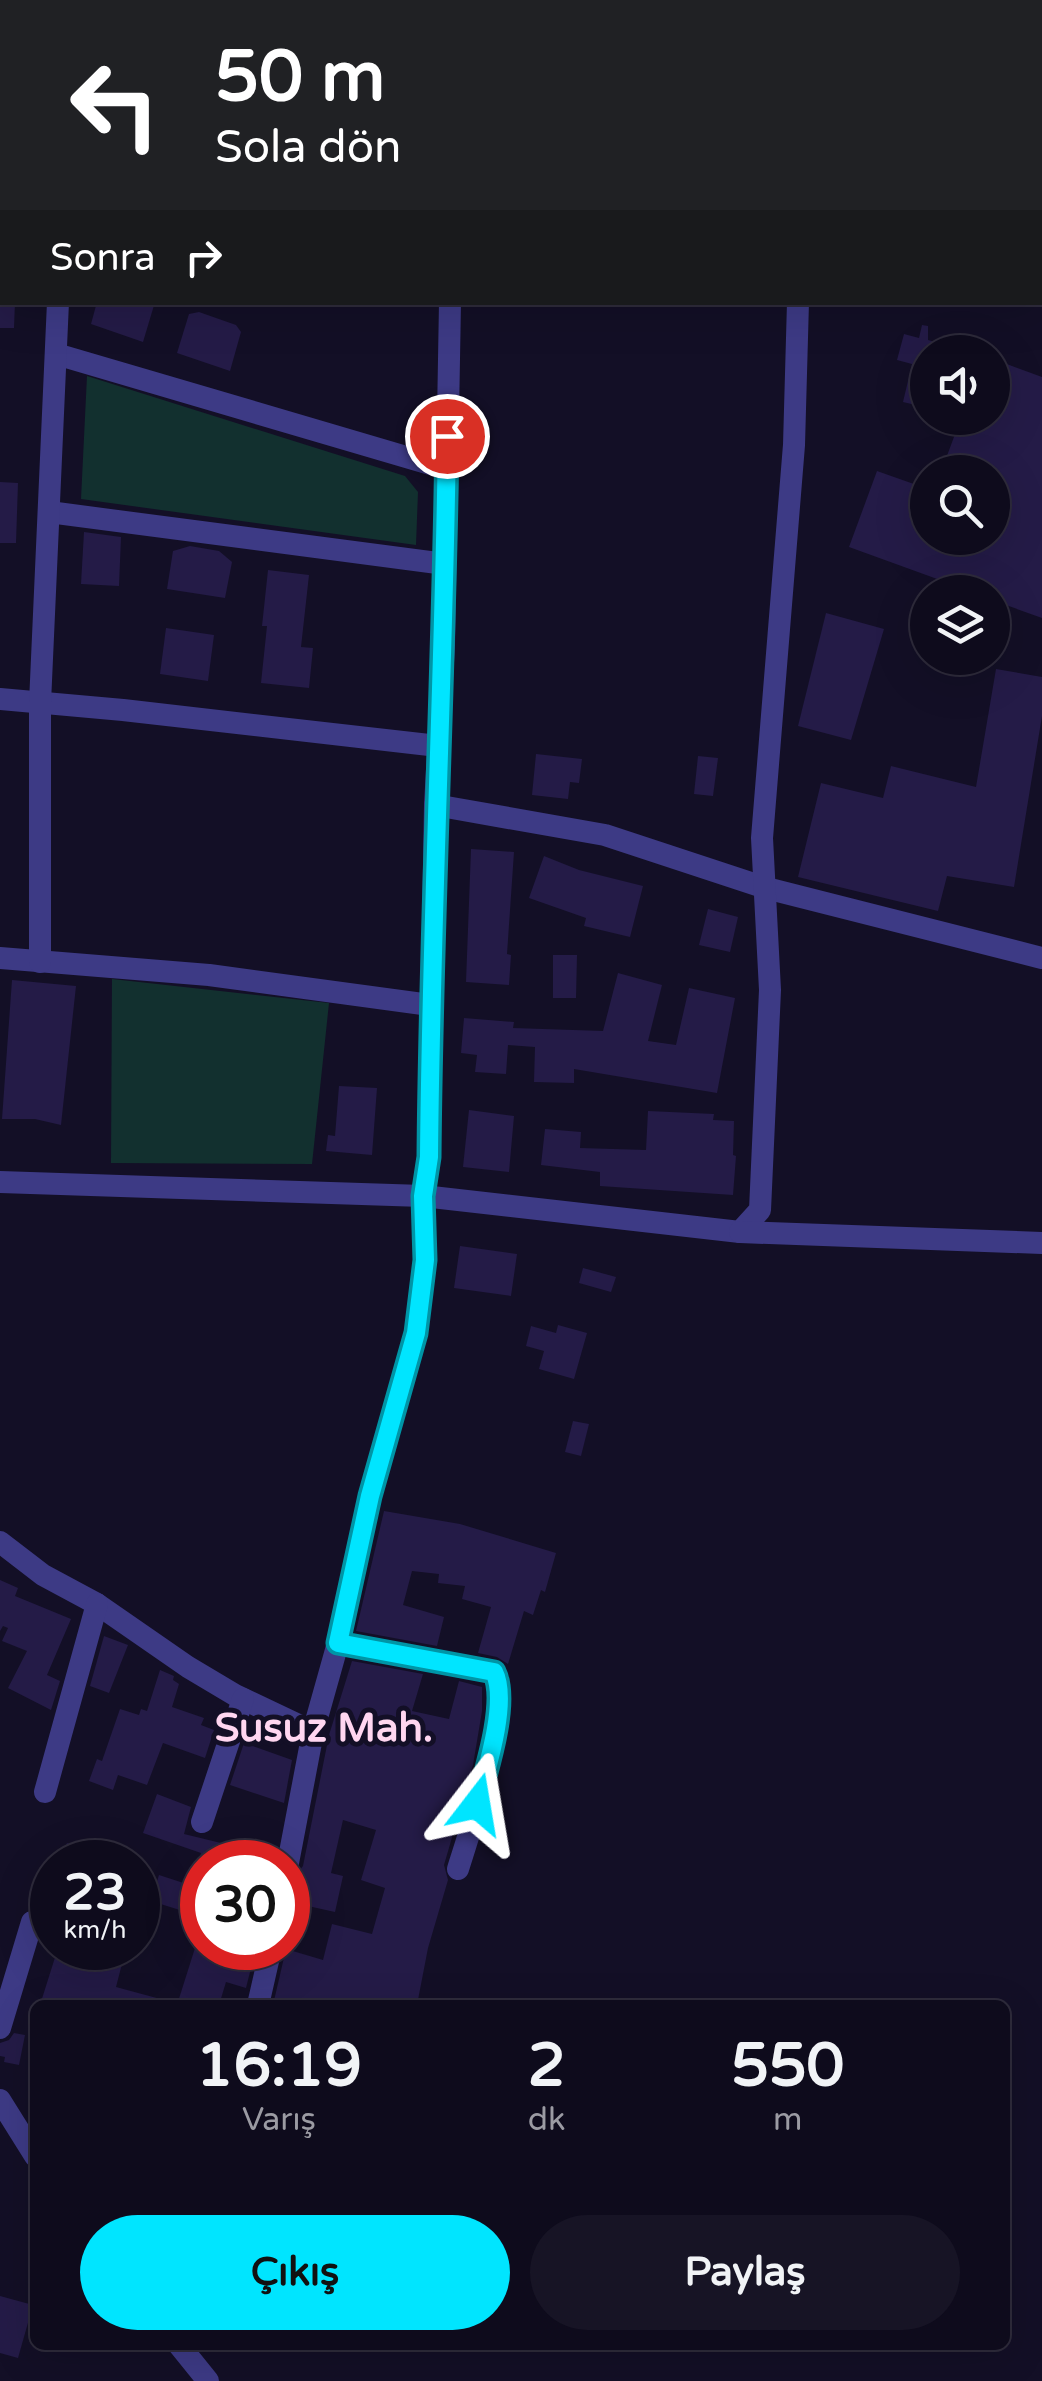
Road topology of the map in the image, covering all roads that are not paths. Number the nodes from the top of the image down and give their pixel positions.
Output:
1 (58, 305) edge
2 (450, 305) edge
3 (798, 305) edge
4 (56, 354) junction
5 (447, 469) junction
6 (49, 512) junction
7 (445, 564) junction
8 (0, 699) edge
9 (40, 703) junction
10 (438, 746) junction
11 (435, 805) junction
12 (766, 888) junction
13 (0, 958) edge
14 (1042, 958) edge
15 (40, 962) junction
16 (430, 1004) junction
17 (0, 1182) edge
18 (423, 1196) junction
19 (740, 1232) junction
20 (1042, 1243) edge
21 (0, 1542) edge
22 (96, 1604) junction
23 (338, 1643) junction
24 (243, 1699) junction
25 (313, 1732) junction
26 (45, 1792) dead end
27 (202, 1822) dead end
28 (292, 1840) edge
29 (458, 1869) dead end
30 (30, 1929) edge
31 (266, 1970) edge
32 (259, 2000) edge
33 (0, 2028) edge
34 (0, 2100) edge
35 (30, 2148) edge
36 (183, 2350) edge
37 (208, 2381) edge

1 - 4 street
2 - 5 street
3 - 12 street
4 - 5 street
4 - 6 street
5 - 7 street
6 - 7 street
6 - 9 street
7 - 10 street
8 - 9 street
9 - 10 street
9 - 15 street
10 - 11 street
11 - 12 street
11 - 16 street
12 - 14 street
12 - 19 street
13 - 15 street
15 - 16 street
16 - 18 street
17 - 18 street
18 - 19 street
18 - 23 street
19 - 20 street
21 - 22 street
22 - 24 street
22 - 26 street
23 - 25 street
23 - 29 street
24 - 25 street
24 - 27 street
25 - 28 street
30 - 33 street
31 - 32 street
34 - 35 street
36 - 37 street

